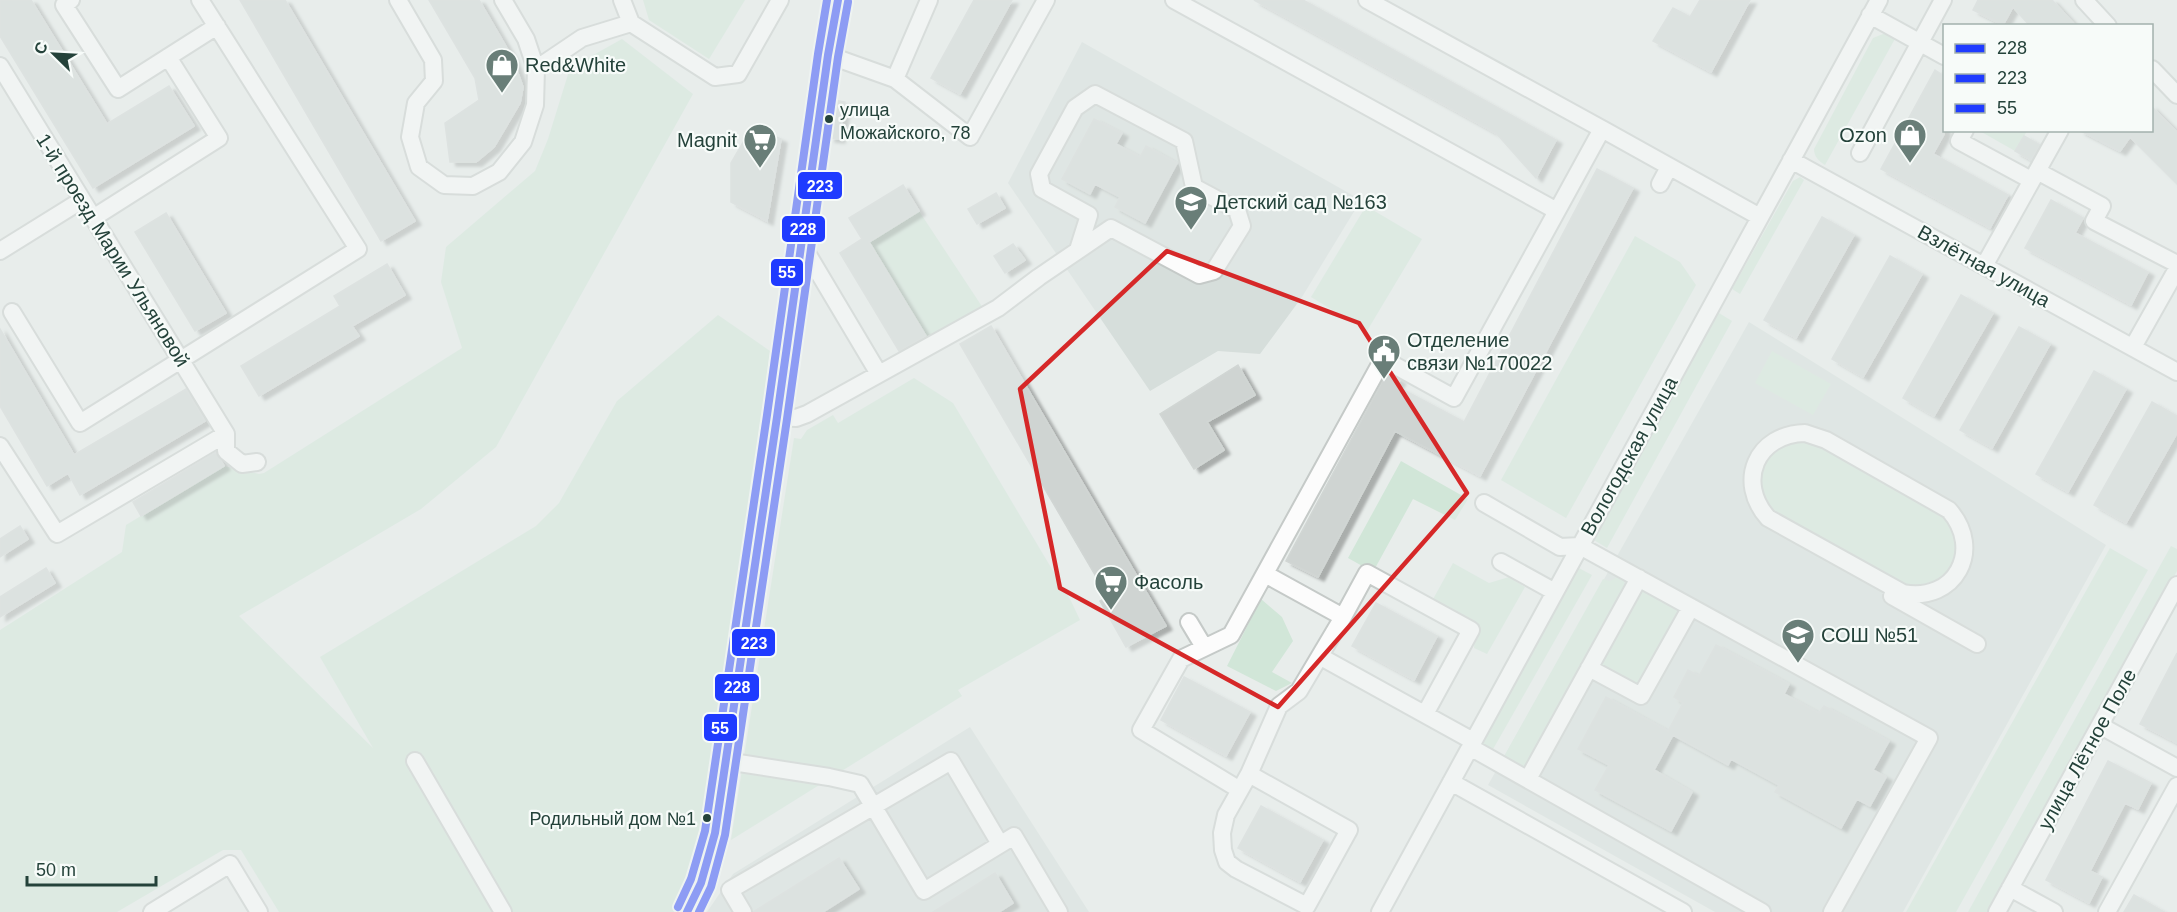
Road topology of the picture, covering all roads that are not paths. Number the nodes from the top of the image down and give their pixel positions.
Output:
1 (71, 0) edge
2 (200, 0) edge
3 (399, 0) edge
4 (503, 0) edge
5 (622, 0) edge
6 (780, 0) edge
7 (838, 0) edge
8 (929, 0) edge
9 (1046, 0) edge
10 (1174, 0) edge
11 (1367, 0) edge
12 (1879, 0) edge
13 (1943, 0) edge
14 (2084, 0) edge
15 (1870, 15) junction
16 (631, 23) junction
17 (2107, 24) edge
18 (217, 26) junction
19 (1920, 43) junction
20 (1943, 55) edge
21 (828, 56) junction
22 (168, 57) junction
23 (0, 66) edge
24 (536, 69) junction
25 (2153, 71) edge
26 (895, 79) junction
27 (2177, 94) edge
28 (1602, 129) junction
29 (1964, 132) edge
30 (2059, 132) edge
31 (1860, 153) dead end
32 (1791, 160) junction
33 (1669, 166) junction
34 (2034, 176) junction
35 (1660, 184) dead end
36 (82, 200) junction
37 (1557, 211) junction
38 (1089, 215) junction
39 (1760, 217) junction
40 (93, 218) junction
41 (1111, 228) junction
42 (801, 243) junction
43 (1078, 250) junction
44 (0, 251) edge
45 (1984, 266) junction
46 (2177, 266) edge
47 (12, 312) dead end
48 (2133, 347) junction
49 (181, 361) junction
50 (2177, 372) edge
51 (879, 374) junction
52 (777, 417) junction
53 (226, 434) junction
54 (0, 446) edge
55 (257, 462) dead end
56 (1484, 503) dead end
57 (1772, 524) junction
58 (1580, 546) junction
59 (1502, 562) dead end
60 (1265, 574) junction
61 (1639, 578) junction
62 (2177, 585) edge
63 (1555, 592) junction
64 (2172, 606) edge
65 (1691, 607) junction
66 (1343, 617) junction
67 (1189, 622) dead end
68 (1977, 644) dead end
69 (1204, 647) junction
70 (1321, 657) junction
71 (1589, 668) junction
72 (1425, 714) junction
73 (2101, 726) junction
74 (1471, 744) junction
75 (415, 761) dead end
76 (726, 761) junction
77 (2177, 768) edge
78 (1249, 774) junction
79 (1527, 779) junction
80 (1451, 782) junction
81 (2177, 786) edge
82 (1240, 790) junction
83 (873, 807) junction
84 (1000, 844) junction
85 (2010, 888) junction
86 (1658, 906) edge
87 (152, 912) edge
88 (259, 912) edge
89 (503, 912) edge
90 (687, 912) edge
91 (743, 912) edge
92 (1059, 912) edge
93 (1380, 912) edge
94 (1683, 912) edge
95 (1762, 912) edge
96 (1832, 912) edge
97 (1996, 912) edge
98 (2054, 912) edge
99 (2107, 912) edge

1 - 22 street
2 - 18 street
3 - 24 street
4 - 24 street
5 - 16 street
6 - 16 street
7 - 21 main road
8 - 26 street
9 - 26 street
10 - 37 street
11 - 28 street
12 - 15 street, Вологодская улица
13 - 19 street
14 - 17 street
15 - 19 street
15 - 32 street, Вологодская улица
16 - 24 street
18 - 22 street
18 - 49 street
19 - 20 street
19 - 31 street
21 - 26 street
21 - 42 main road
22 - 40 street
23 - 36 street, 1-й проезд Марии Ульяновой
25 - 27 street
28 - 33 street
28 - 37 street
29 - 34 street
30 - 34 street
32 - 39 street, Вологодская улица
32 - 45 street, Взлётная улица
33 - 35 street
33 - 39 street
34 - 45 street
34 - 46 street
36 - 40 street, 1-й проезд Марии Ульяновой
36 - 44 street
37 - 60 street
38 - 41 street
38 - 41 street
38 - 43 street
39 - 58 street, Вологодская улица
40 - 49 street, 1-й проезд Марии Ульяновой
41 - 43 street
42 - 51 street
42 - 52 main road
43 - 51 street
45 - 48 street, Взлётная улица
46 - 48 street
47 - 49 street
48 - 50 street, Взлётная улица
49 - 53 street, 1-й проезд Марии Ульяновой
51 - 52 street
52 - 76 main road
53 - 54 street
53 - 55 street, 1-й проезд Марии Ульяновой
56 - 58 street
57 - 57 street
57 - 68 street
58 - 61 street
58 - 63 street, Вологодская улица
59 - 63 street
60 - 66 street
60 - 69 street
61 - 65 street
61 - 71 street
62 - 64 street, улица Лётное Поле
63 - 74 street, Вологодская улица
64 - 73 street, улица Лётное Поле
65 - 71 street
65 - 96 street
66 - 70 street
66 - 72 street
67 - 69 street
69 - 82 street
70 - 72 street
70 - 78 street
71 - 79 street
72 - 74 street
73 - 77 street
73 - 85 street, улица Лётное Поле
74 - 79 street
74 - 80 street, Вологодская улица
75 - 89 street
76 - 83 street
76 - 90 main road
78 - 82 street
78 - 82 street
79 - 95 street
80 - 86 street
80 - 93 street, Вологодская улица
81 - 99 street
83 - 84 street
83 - 84 street
83 - 91 street
84 - 92 street
85 - 97 street, улица Лётное Поле
85 - 98 street
86 - 94 street
87 - 88 street

